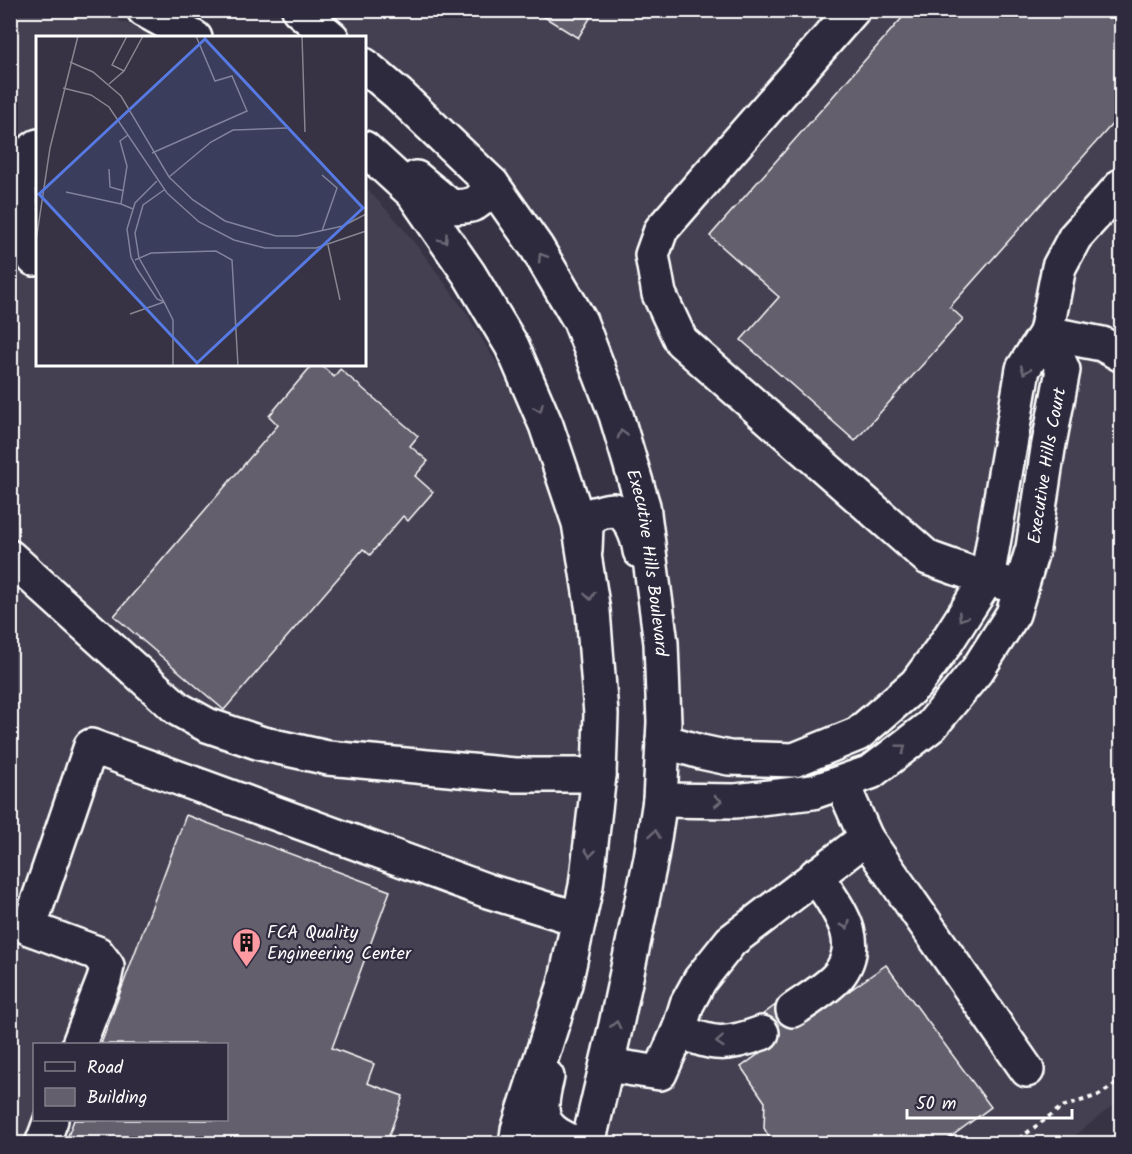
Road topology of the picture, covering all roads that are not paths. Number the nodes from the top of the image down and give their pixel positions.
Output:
1 (144, 10) edge
2 (298, 10) edge
3 (853, 10) edge
4 (191, 36) edge
5 (330, 36) edge
6 (366, 67) edge
7 (366, 139) edge
8 (36, 148) edge
9 (366, 150) edge
10 (492, 184) junction
11 (1122, 185) edge
12 (34, 259) dead end
13 (1046, 333) junction
14 (1122, 354) edge
15 (584, 555) junction
16 (10, 557) edge
17 (987, 579) junction
18 (1021, 587) junction
19 (663, 731) junction
20 (598, 775) junction
21 (842, 783) junction
22 (660, 800) junction
23 (866, 838) junction
24 (816, 875) junction
25 (579, 919) junction
26 (565, 984) junction
27 (793, 1010) dead end
28 (679, 1030) junction
29 (762, 1033) dead end
30 (79, 1043) edge
31 (606, 1065) junction
32 (1027, 1070) dead end
33 (50, 1121) edge
34 (42, 1143) edge
35 (516, 1143) edge
36 (578, 1143) edge
37 (588, 1143) edge

1 - 4 street
2 - 5 street
3 - 17 street
6 - 10 street, Executive Hills Boulevard
7 - 10 street
8 - 12 street
9 -> 15 street
19 -> 10 street, Executive Hills Boulevard
11 - 13 street
13 - 14 street
13 -> 17 street
13 - 18 street, Executive Hills Court
15 - 19 street
15 -> 20 street
16 - 20 street
17 - 18 street
17 -> 19 street
21 -> 18 street, Executive Hills Court
19 - 22 street, Executive Hills Boulevard
20 -> 25 street
22 -> 21 street, Executive Hills Court
21 - 23 street
31 -> 22 street, Executive Hills Boulevard
23 - 24 street
23 - 32 street
24 -> 27 street
24 - 28 street
25 - 26 street
25 - 30 street
26 - 35 street
26 - 36 street
29 -> 28 street
28 - 31 street
31 - 37 street, Executive Hills Boulevard
33 - 34 street

